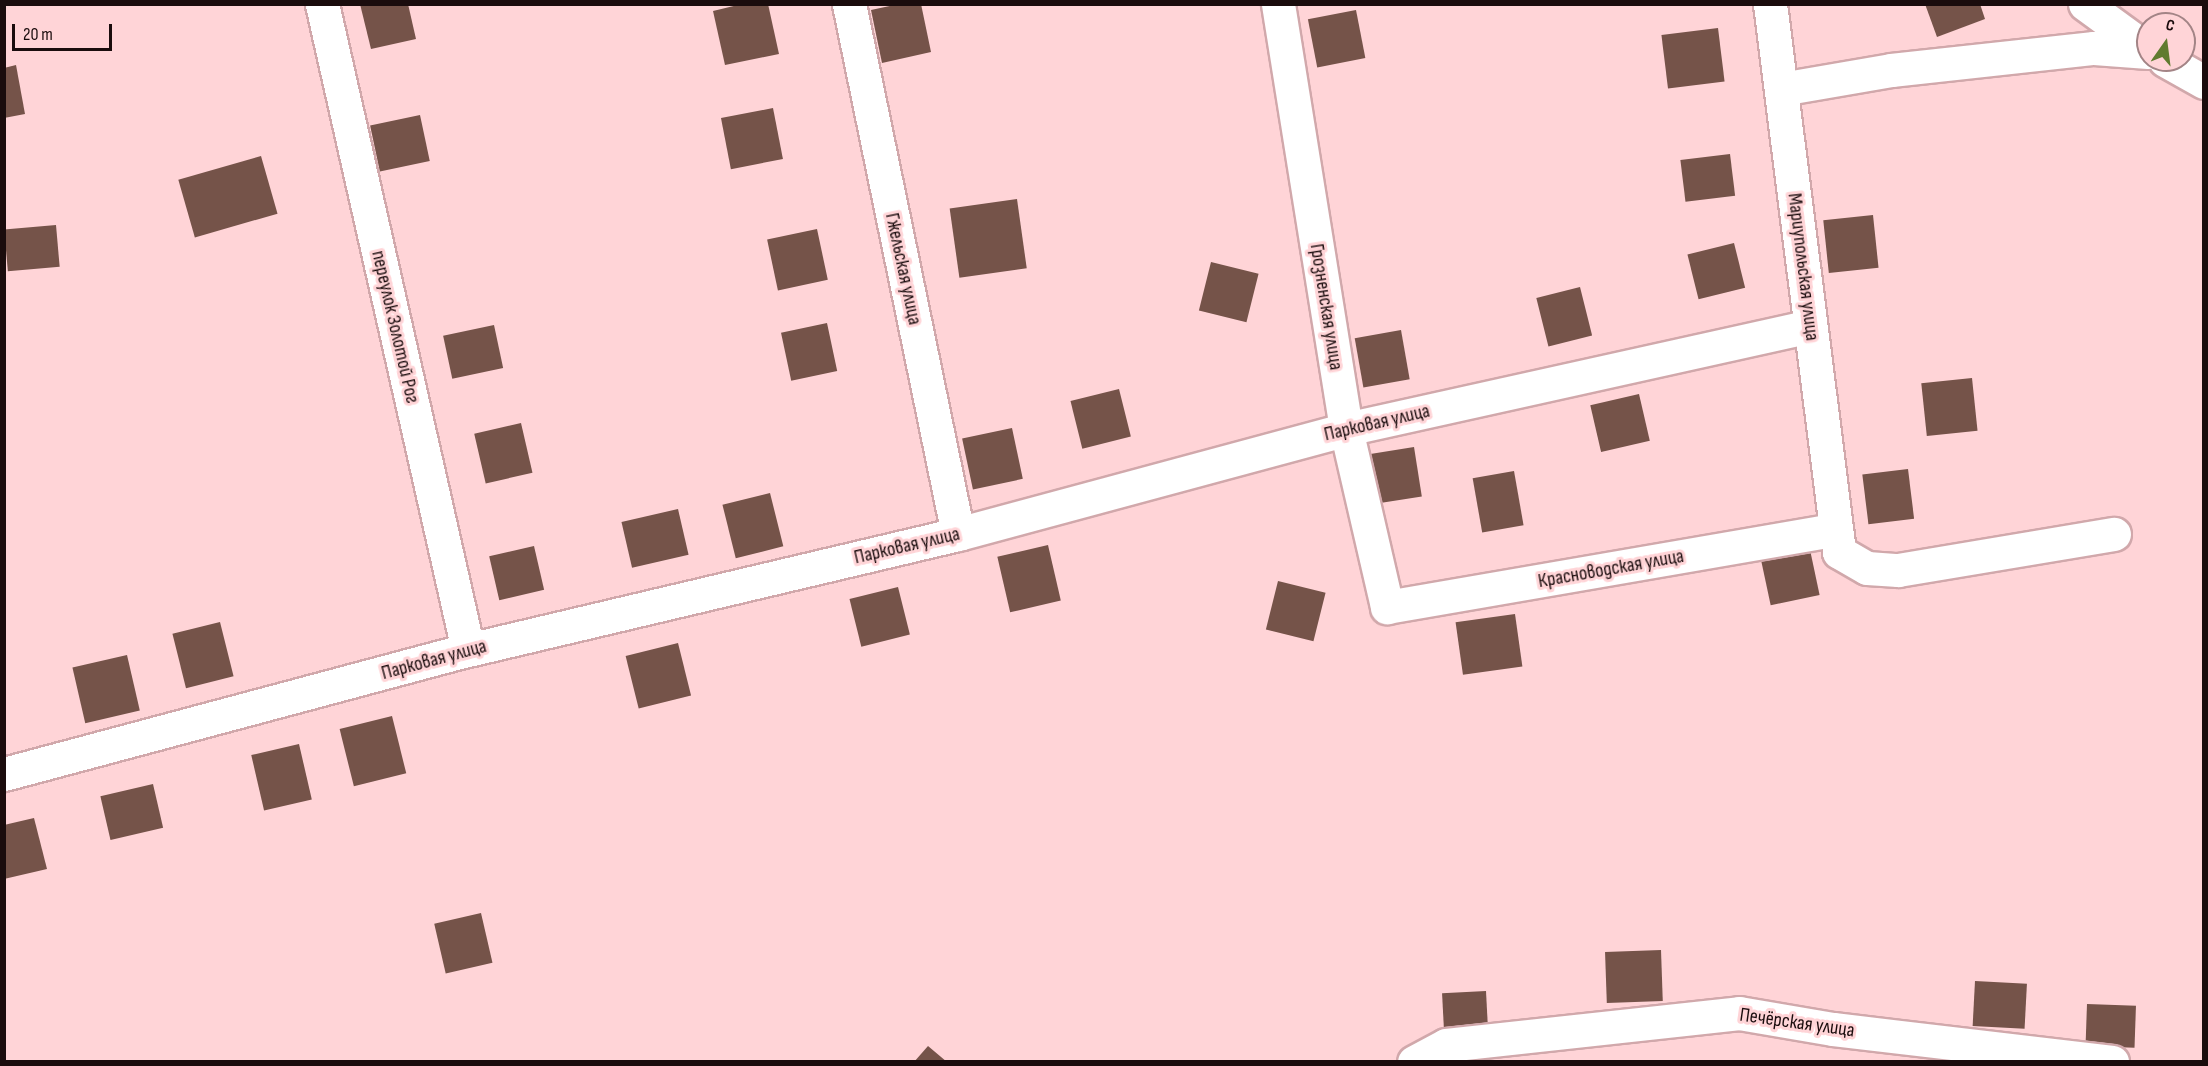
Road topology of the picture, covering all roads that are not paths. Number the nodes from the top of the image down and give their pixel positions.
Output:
1 (322, 4) edge
2 (849, 4) edge
3 (1278, 4) edge
4 (1770, 4) edge
5 (2085, 4) edge
6 (2136, 42) edge
7 (2136, 50) edge
8 (2186, 72) edge
9 (2204, 82) edge
10 (1781, 89) junction
11 (1810, 326) junction
12 (1346, 429) junction
13 (1835, 530) junction
14 (958, 534) junction
15 (2114, 534) dead end
16 (1387, 608) joint
17 (468, 650) junction
18 (4, 774) edge
19 (1414, 1062) edge
20 (2112, 1062) edge

1 - 17 street, переулок Золотой Рог
2 - 14 street, Гжельская улица
3 - 12 street, Грозненская улица
4 - 10 street, Мариупольская улица
5 - 6 street
7 - 10 street
8 - 9 street
10 - 11 street, Мариупольская улица
11 - 12 street, Парковая улица
11 - 13 street, Мариупольская улица
12 - 14 street, Парковая улица
12 - 16 street, Грозненская улица
13 - 15 street, Мариупольская улица
13 - 16 street, Красноводская улица
14 - 17 street, Парковая улица
17 - 18 street, Парковая улица
19 - 20 street, Печёрская улица

